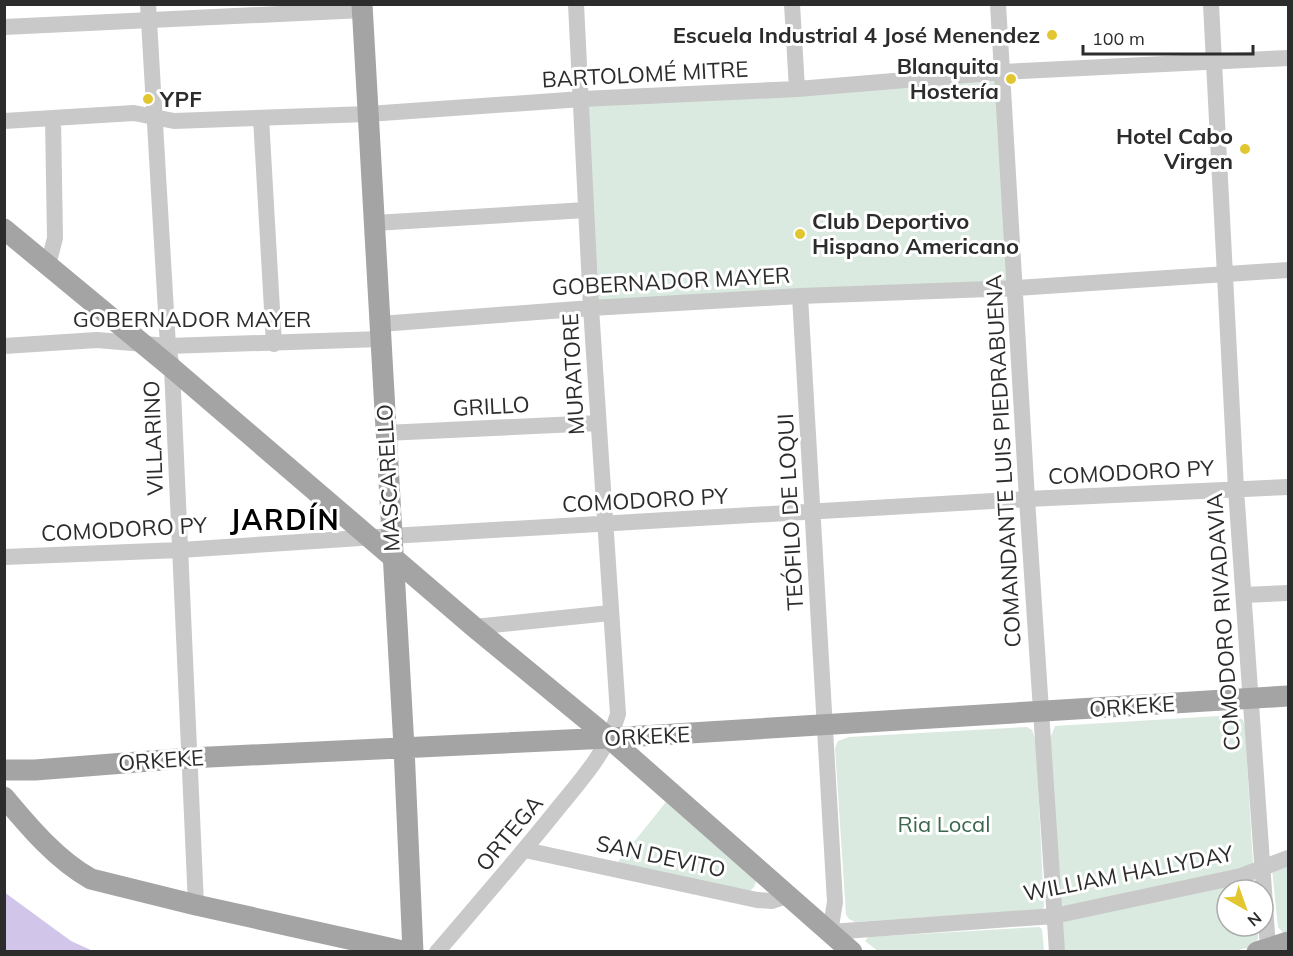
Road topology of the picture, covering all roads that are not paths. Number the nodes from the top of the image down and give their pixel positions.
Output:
1 (576, 4) edge
2 (792, 4) edge
3 (998, 4) edge
4 (1211, 4) edge
5 (362, 7) edge
6 (148, 12) edge
7 (4, 27) edge
8 (1288, 58) edge
9 (1215, 62) junction
10 (1002, 72) junction
11 (797, 89) junction
12 (582, 99) junction
13 (368, 114) junction
14 (154, 117) junction
15 (53, 118) junction
16 (261, 118) junction
17 (4, 121) edge
18 (586, 210) junction
19 (375, 223) junction
20 (4, 229) edge
21 (48, 265) junction
22 (1288, 270) edge
23 (1226, 273) junction
24 (1016, 288) junction
25 (800, 296) junction
26 (591, 308) junction
27 (380, 332) junction
28 (274, 344) junction
29 (143, 345) junction
30 (4, 346) edge
31 (168, 346) junction
32 (172, 368) junction
33 (598, 423) junction
34 (386, 434) junction
35 (1288, 487) edge
36 (1236, 489) junction
37 (1027, 499) junction
38 (812, 513) junction
39 (604, 525) junction
40 (381, 537) junction
41 (180, 550) junction
42 (4, 557) edge
43 (393, 557) junction
44 (1288, 593) edge
45 (1244, 595) junction
46 (610, 613) junction
47 (474, 627) junction
48 (1288, 696) edge
49 (1252, 698) junction
50 (1040, 712) junction
51 (826, 726) junction
52 (609, 738) junction
53 (404, 747) junction
54 (189, 758) junction
55 (4, 770) edge
56 (35, 770) junction
57 (4, 787) edge
58 (4, 797) edge
59 (4, 817) edge
60 (39, 837) junction
61 (525, 850) junction
62 (1288, 858) edge
63 (1262, 867) junction
64 (787, 896) junction
65 (196, 905) junction
66 (1054, 923) junction
67 (830, 932) junction
68 (1288, 942) edge
69 (1263, 950) edge
70 (407, 951) edge
71 (413, 951) edge
72 (437, 951) edge
73 (852, 951) edge
74 (1057, 951) edge

1 - 12 street, MURATORE
2 - 11 street
3 - 10 street, COMANDANTE LUIS PIEDRABUENA
4 - 9 street, COMODORO RIVADAVIA
5 - 6 street
5 - 13 main road, MASCARELLO
6 - 7 street
6 - 14 street, VILLARINO
8 - 9 street, BARTOLOMÉ MITRE
9 - 10 street, BARTOLOMÉ MITRE
9 - 23 street, COMODORO RIVADAVIA
10 - 11 street, BARTOLOMÉ MITRE
10 - 24 street, COMANDANTE LUIS PIEDRABUENA
11 - 12 street, BARTOLOMÉ MITRE
12 - 13 street, BARTOLOMÉ MITRE
12 - 18 street, MURATORE
13 - 16 street, BARTOLOMÉ MITRE
13 - 19 main road, MASCARELLO
14 - 15 street, BARTOLOMÉ MITRE
14 - 16 street, BARTOLOMÉ MITRE
14 - 31 street, VILLARINO
15 - 17 street, BARTOLOMÉ MITRE
15 - 21 street
16 - 28 street
18 - 19 street
18 - 26 street, MURATORE
19 - 27 main road, MASCARELLO
20 - 21 main road
21 - 29 main road
22 - 23 street, GOBERNADOR MAYER
23 - 24 street, GOBERNADOR MAYER
23 - 36 street, COMODORO RIVADAVIA
24 - 25 street, GOBERNADOR MAYER
24 - 37 street, COMANDANTE LUIS PIEDRABUENA
25 - 26 street, GOBERNADOR MAYER
25 - 38 street, TEÓFILO DE LOQUI
26 - 27 street, GOBERNADOR MAYER
26 - 33 street, MURATORE
27 - 28 street, GOBERNADOR MAYER
27 - 34 main road, MASCARELLO
28 - 31 street, GOBERNADOR MAYER
29 - 30 street, GOBERNADOR MAYER
29 - 31 street, GOBERNADOR MAYER
29 - 32 main road
31 - 32 street, VILLARINO
32 - 40 main road
32 - 41 street, VILLARINO
33 - 34 street, GRILLO
33 - 39 street, MURATORE
34 - 40 main road, MASCARELLO
35 - 36 street, COMODORO PY
36 - 37 street, COMODORO PY
36 - 45 street, COMODORO RIVADAVIA
37 - 38 street, COMODORO PY
37 - 50 street, COMANDANTE LUIS PIEDRABUENA
38 - 39 street, COMODORO PY
38 - 51 street, TEÓFILO DE LOQUI
39 - 40 street, COMODORO PY
39 - 46 street, MURATORE
40 - 41 street, COMODORO PY
40 - 43 main road
41 - 42 street, COMODORO PY
41 - 54 street, VILLARINO
43 - 47 main road
43 - 53 main road, MASCARELLO
44 - 45 street
45 - 49 street, COMODORO RIVADAVIA
46 - 47 street
46 - 52 street, MURATORE
47 - 52 main road
48 - 49 main road, ORKEKE
49 - 50 main road, ORKEKE
49 - 63 street, COMODORO RIVADAVIA
50 - 51 main road, ORKEKE
50 - 66 street, COMANDANTE LUIS PIEDRABUENA
51 - 52 main road, ORKEKE
51 - 67 street, TEÓFILO DE LOQUI
52 - 53 main road, ORKEKE
52 - 61 street, ORTEGA
52 - 64 main road
53 - 54 main road, ORKEKE
53 - 71 main road, MASCARELLO
54 - 56 main road, ORKEKE
54 - 65 street, VILLARINO
55 - 56 main road, ORKEKE
56 - 57 main road
58 - 60 main road
59 - 60 main road
60 - 65 main road
61 - 64 street, SAN DEVITO
61 - 72 street, ORTEGA
62 - 63 street, WILLIAM HALLYDAY
63 - 66 street, WILLIAM HALLYDAY
63 - 69 street, COMODORO RIVADAVIA
64 - 67 main road
65 - 70 main road
66 - 67 street, WILLIAM HALLYDAY
66 - 74 street, COMANDANTE LUIS PIEDRABUENA
67 - 73 main road
68 - 69 main road

